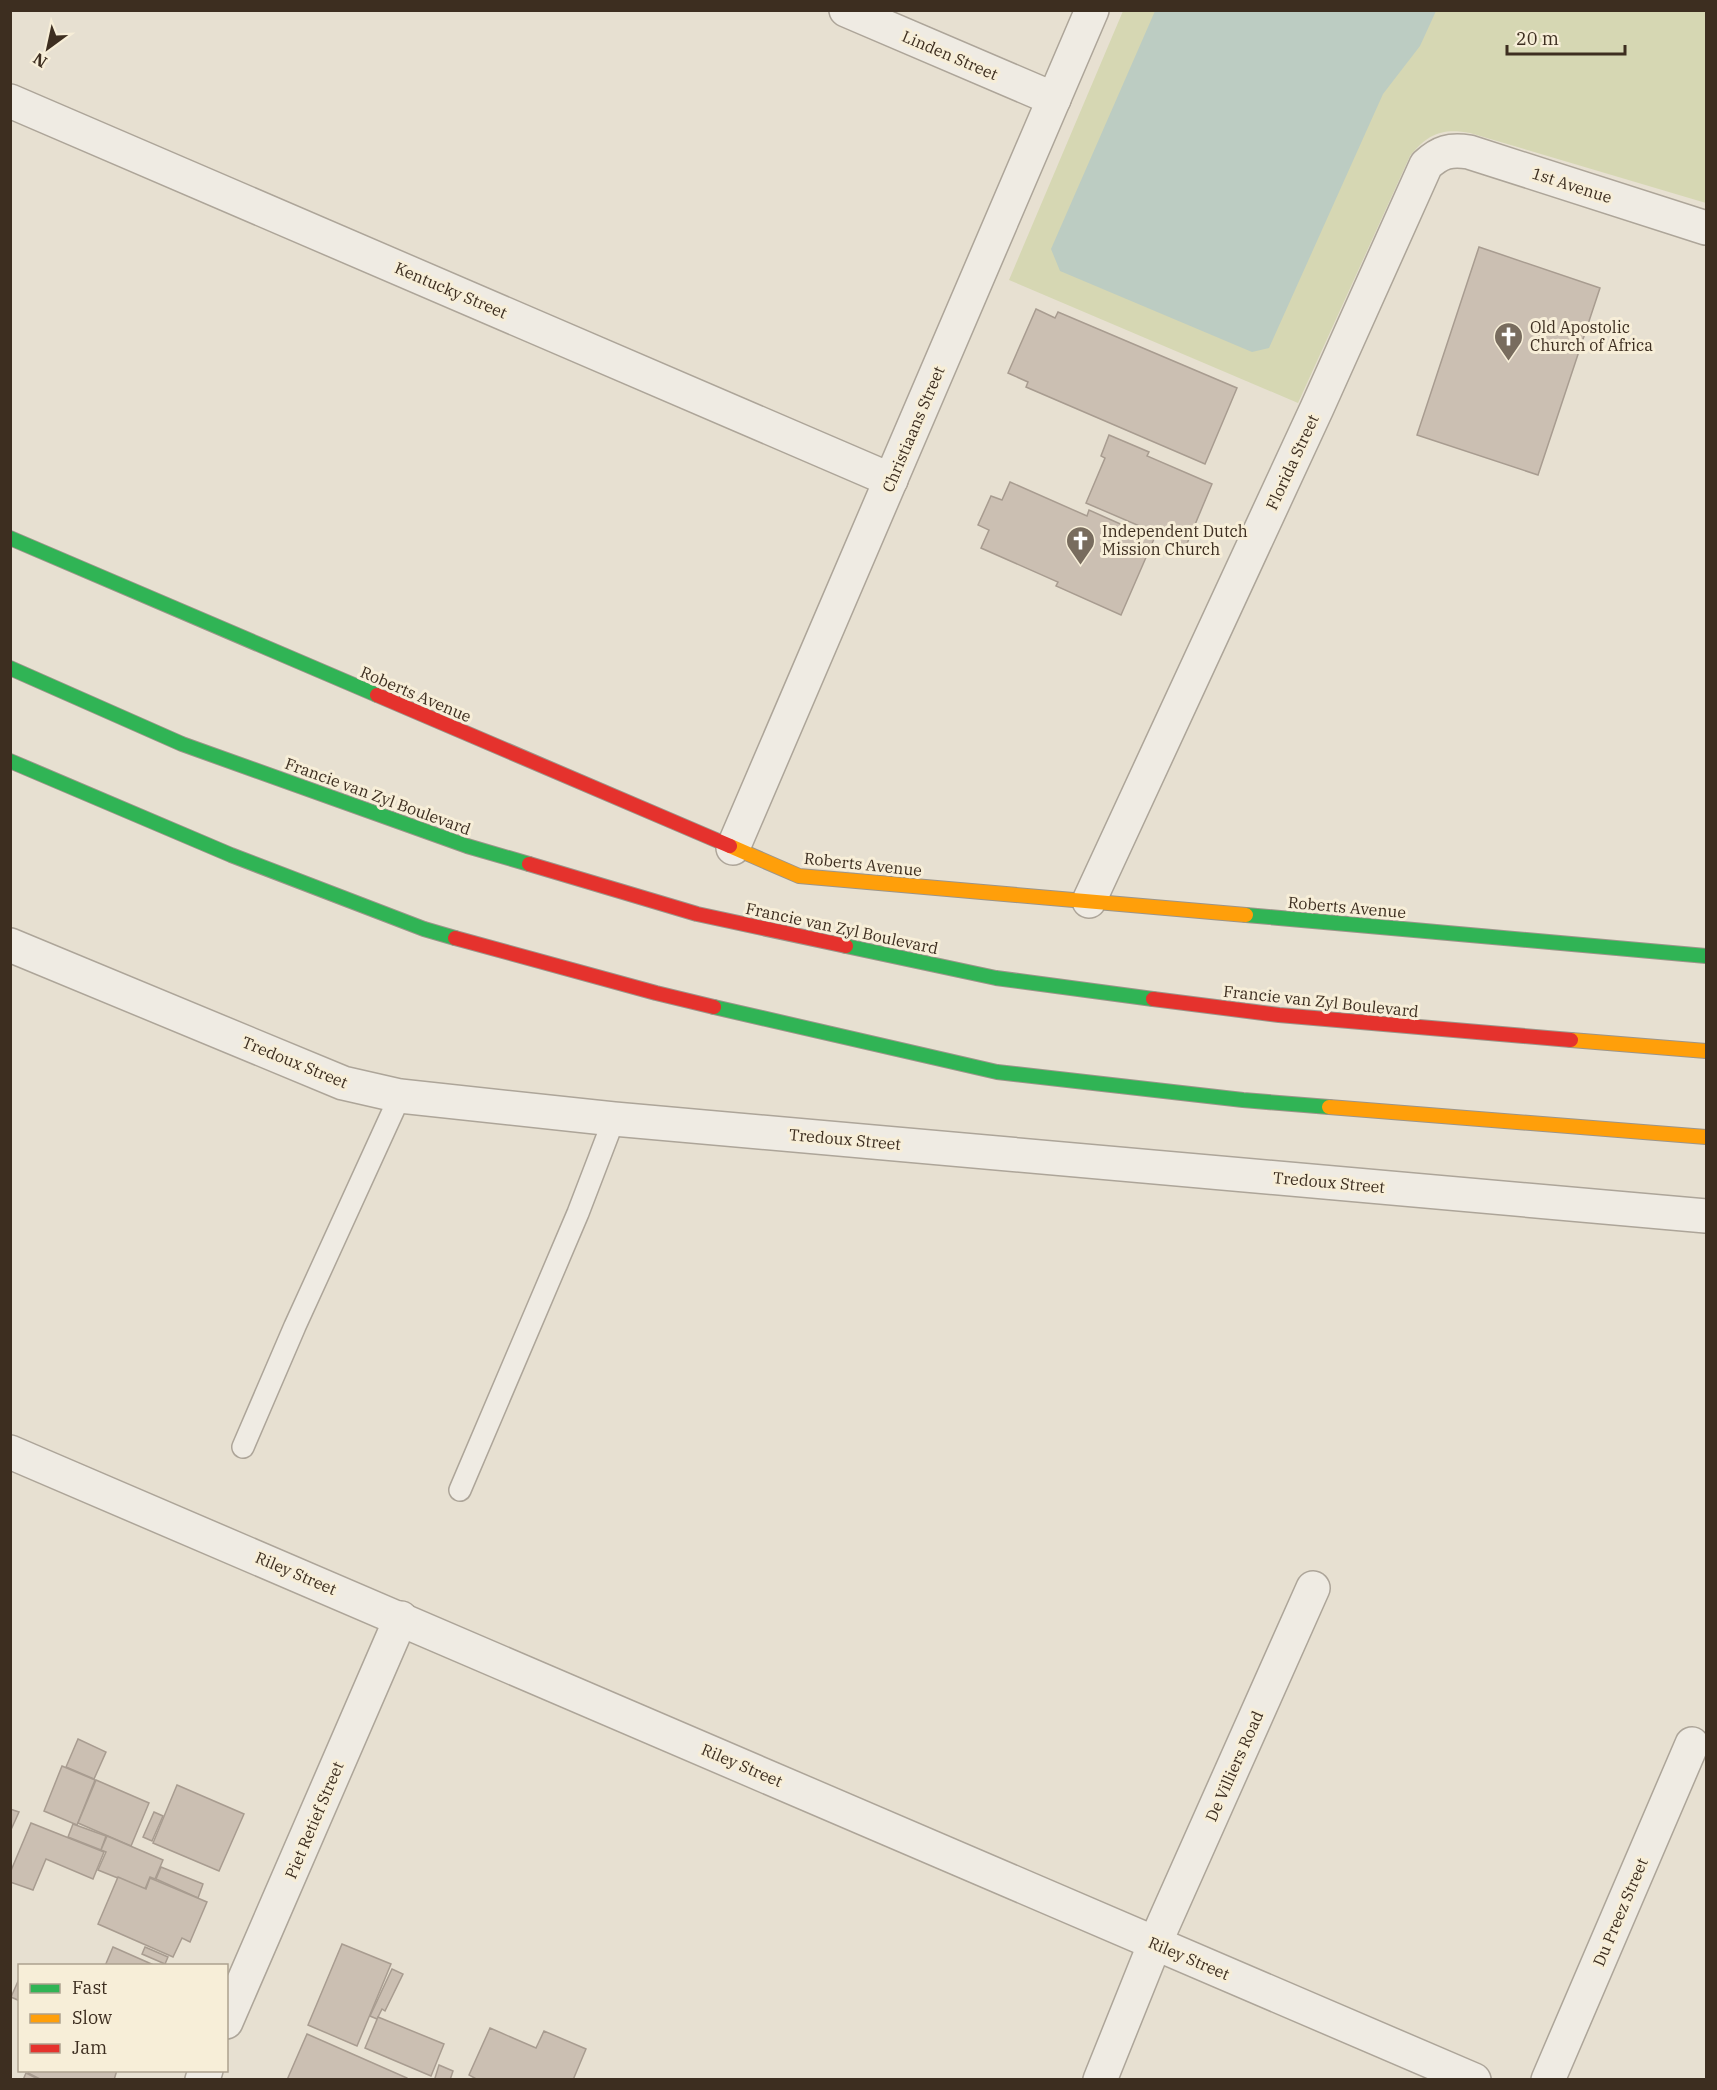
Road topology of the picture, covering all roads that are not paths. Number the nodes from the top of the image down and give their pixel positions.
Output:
1 (846, 10) edge
2 (1092, 10) edge
3 (1054, 99) junction
4 (10, 101) edge
5 (1437, 155) joint
6 (1707, 228) edge
7 (891, 480) junction
8 (10, 538) edge
9 (10, 668) edge
10 (10, 760) edge
11 (733, 848) junction
12 (1089, 901) junction
13 (10, 945) edge
14 (1707, 956) edge
15 (1707, 1052) edge
16 (400, 1096) junction
17 (614, 1119) junction
18 (1707, 1137) edge
19 (1707, 1216) edge
20 (243, 1447) dead end
21 (10, 1452) edge
22 (460, 1490) dead end
23 (1312, 1588) dead end
24 (400, 1618) junction
25 (1692, 1744) dead end
26 (1155, 1943) junction
27 (228, 2017) edge
28 (1100, 2079) edge
29 (1474, 2079) edge
30 (1548, 2079) edge

1 - 3 street, Linden Street
2 - 3 street, Christiaans Street
3 - 7 street, Christiaans Street
4 - 7 street, Kentucky Street
5 - 6 street, 1st Avenue
5 - 12 street, Florida Street
7 - 11 street, Christiaans Street
8 - 11 main road, Roberts Avenue
9 - 15 main road, Francie van Zyl Boulevard
10 - 18 main road
11 - 12 main road, Roberts Avenue
12 - 14 main road, Roberts Avenue
13 - 16 street, Tredoux Street
16 - 17 street, Tredoux Street
16 - 20 lane
17 - 19 street, Tredoux Street
17 - 22 lane
21 - 24 street, Riley Street
23 - 26 street, De Villiers Road
24 - 26 street, Riley Street
24 - 27 street, Piet Retief Street
25 - 30 street, Du Preez Street
26 - 28 street, De Villiers Road
26 - 29 street, Riley Street

